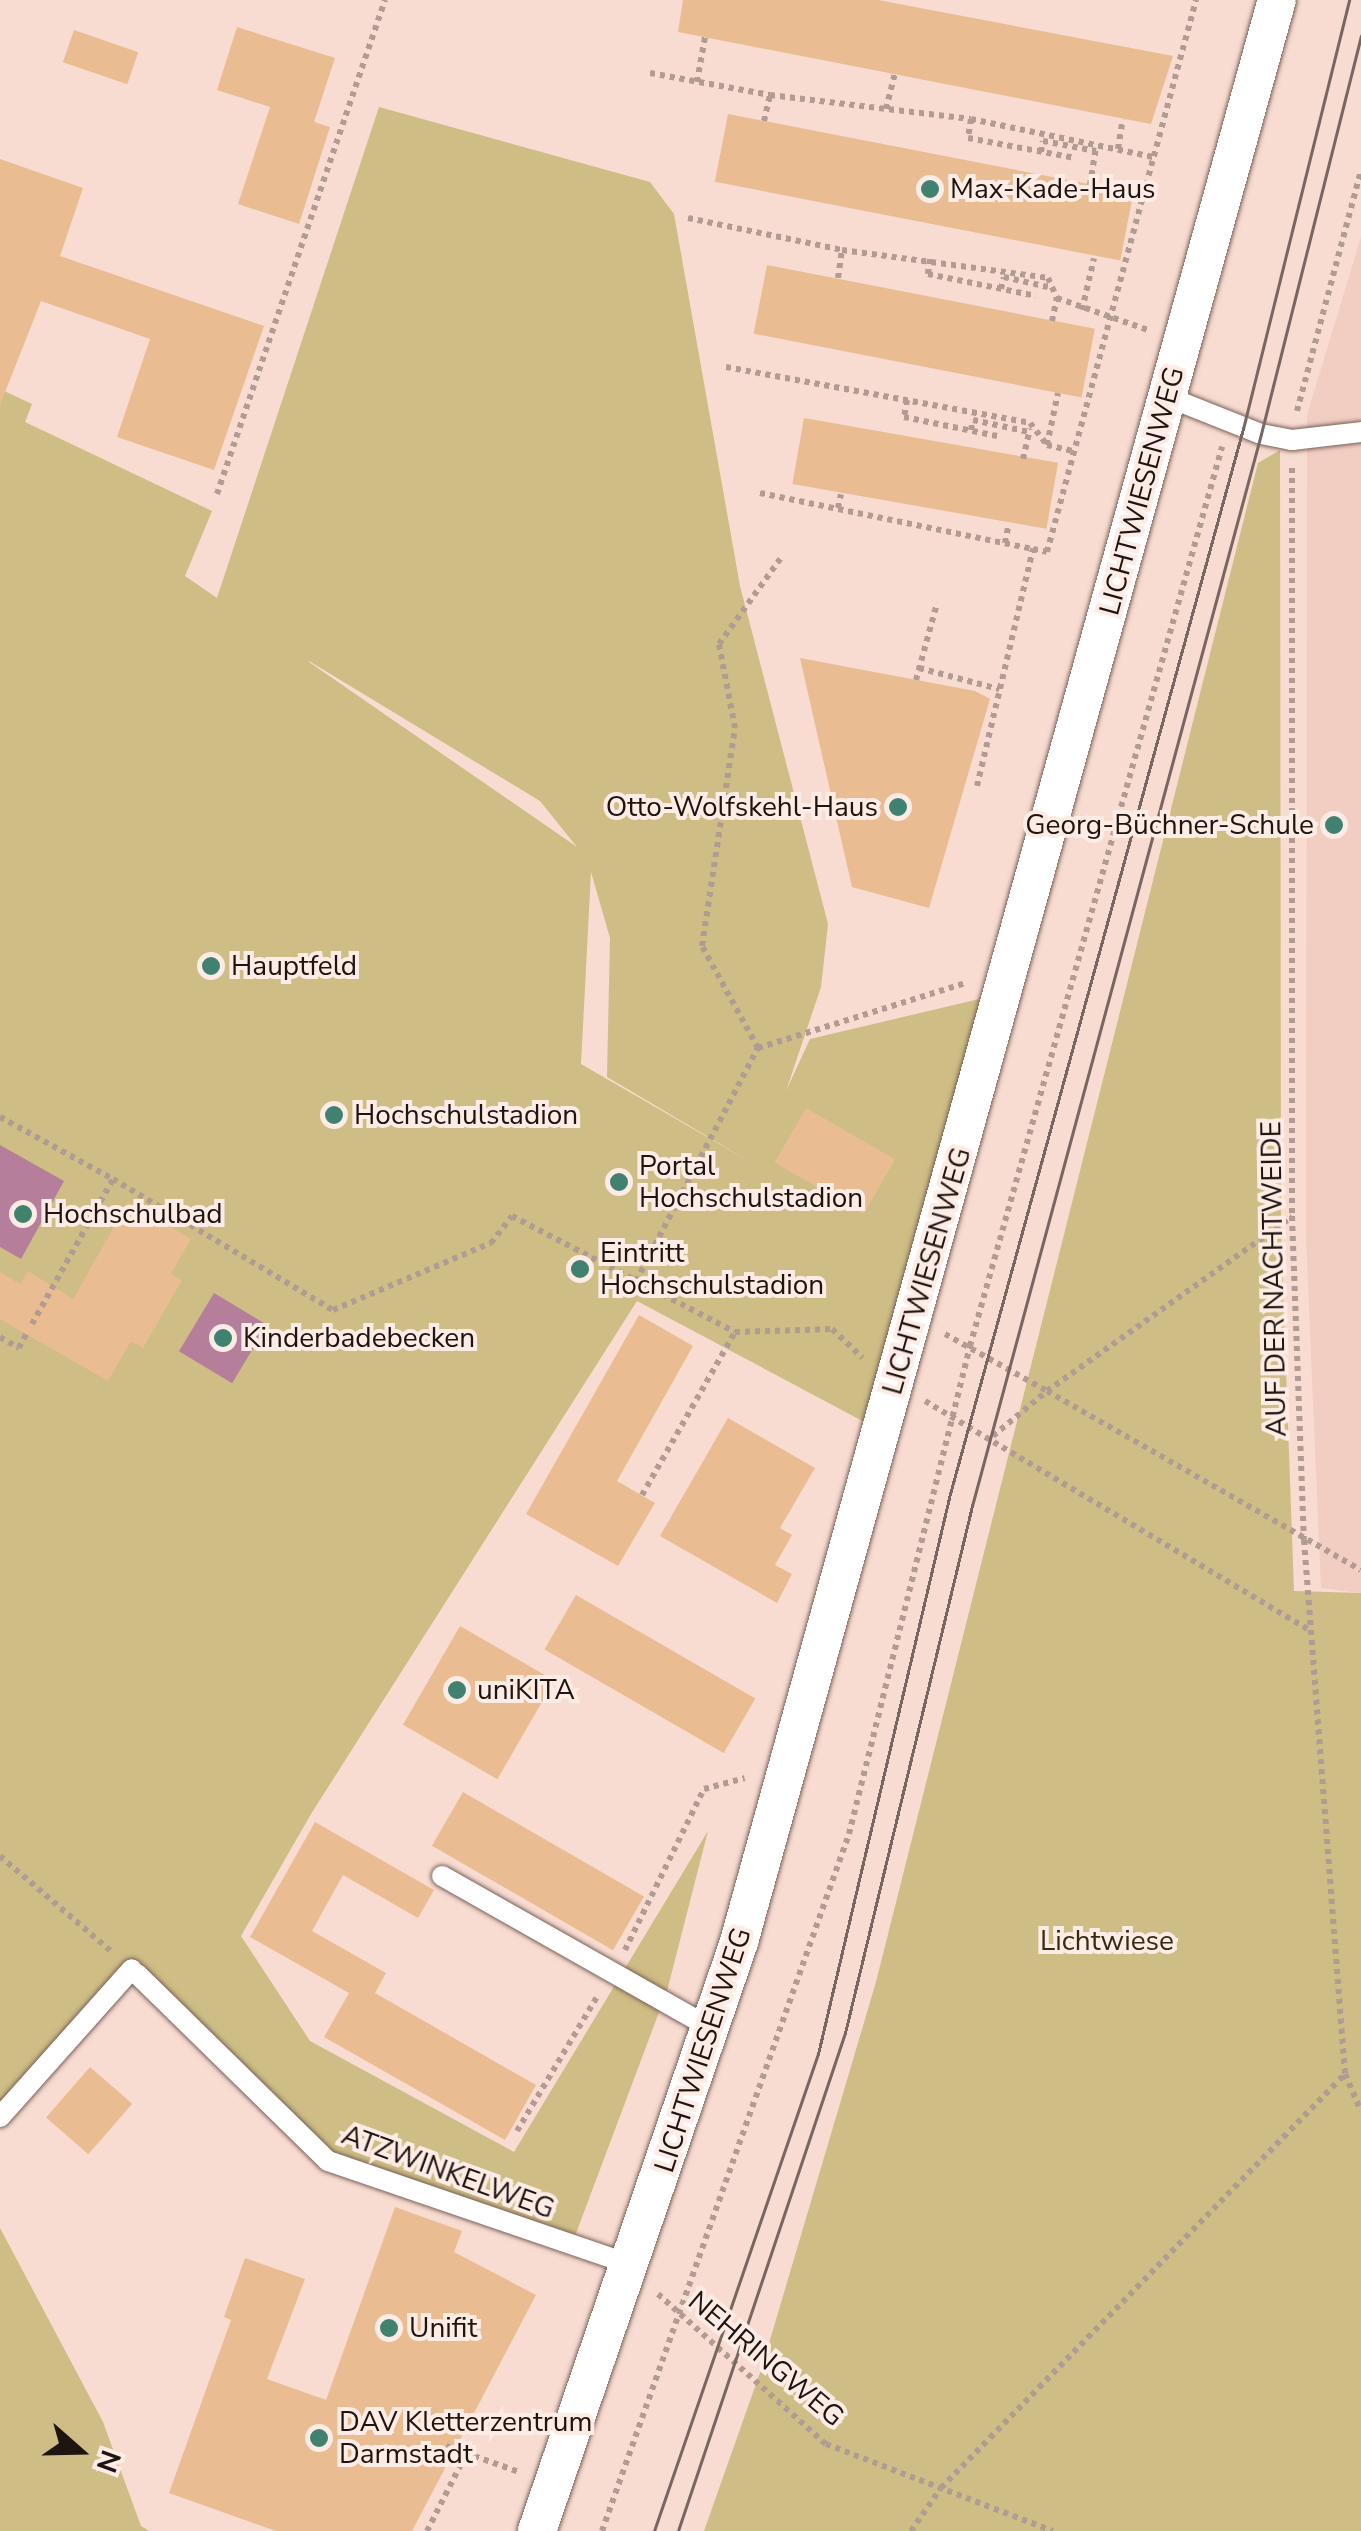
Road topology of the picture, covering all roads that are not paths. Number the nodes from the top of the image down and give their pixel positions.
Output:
1 (1277, 0) edge
2 (1168, 397) junction
3 (1361, 432) edge
4 (442, 1876) dead end
5 (712, 2029) junction
6 (0, 2117) edge
7 (631, 2265) junction
8 (538, 2531) edge

1 - 2 street, LICHTWIESENWEG
2 - 3 lane
2 - 5 street, LICHTWIESENWEG
4 - 5 lane
5 - 7 street, LICHTWIESENWEG
6 - 7 lane, ATZWINKELWEG
7 - 8 street, LICHTWIESENWEG

